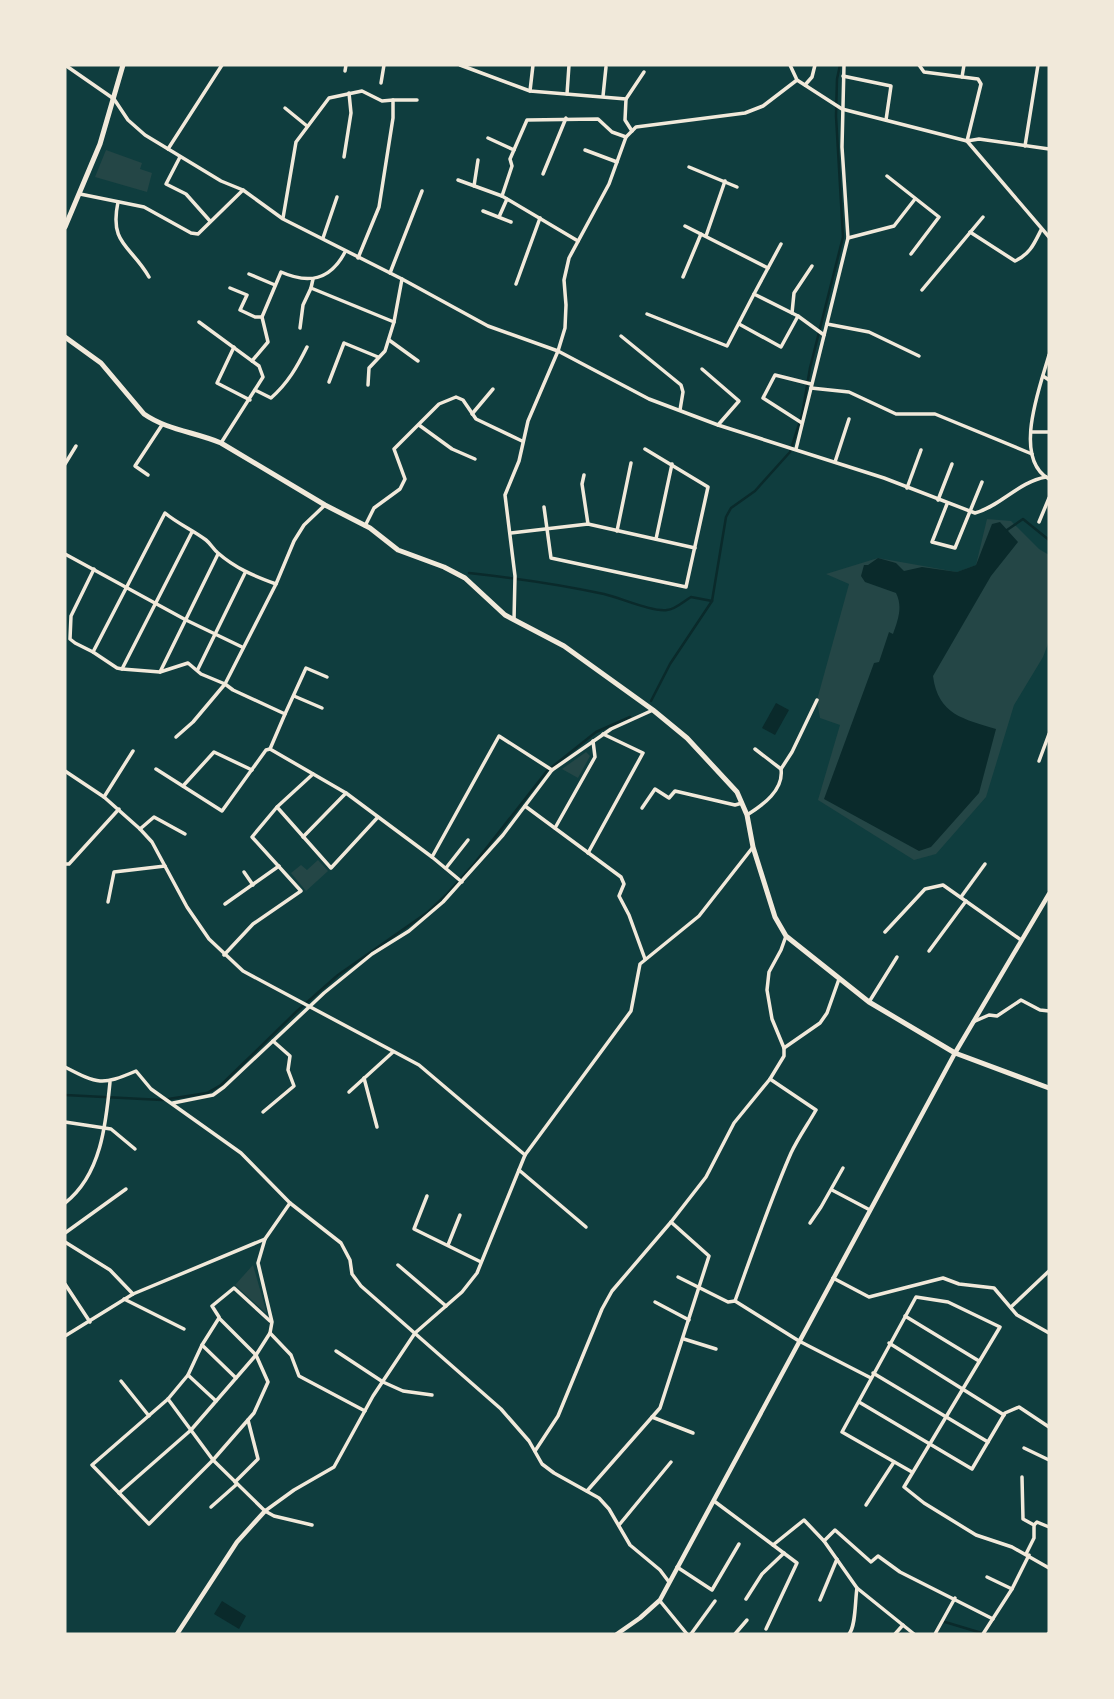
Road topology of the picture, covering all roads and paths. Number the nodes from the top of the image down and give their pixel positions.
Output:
1 (65, 65) edge
2 (123, 65) edge
3 (222, 65) edge
4 (346, 65) edge
5 (384, 65) edge
6 (460, 65) edge
7 (533, 65) edge
8 (569, 65) edge
9 (790, 65) edge
10 (815, 65) edge
11 (844, 65) edge
12 (919, 65) edge
13 (964, 65) edge
14 (1038, 65) edge
15 (606, 67) dead end
16 (345, 71) dead end
17 (643, 72) dead end
18 (843, 76) junction
19 (962, 77) junction
20 (797, 80) junction
21 (381, 83) dead end
22 (805, 85) junction
23 (530, 91) junction
24 (349, 93) junction
25 (567, 93) junction
26 (603, 96) junction
27 (114, 99) junction
28 (626, 99) junction
29 (393, 100) junction
30 (417, 100) dead end
31 (285, 108) dead end
32 (842, 109) junction
33 (566, 118) junction
34 (886, 120) junction
35 (307, 126) junction
36 (632, 131) junction
37 (626, 137) junction
38 (488, 138) dead end
39 (967, 141) junction
40 (1024, 146) junction
41 (168, 149) junction
42 (514, 149) junction
43 (1049, 149) edge
44 (585, 150) dead end
45 (180, 157) junction
46 (344, 157) dead end
47 (478, 160) dead end
48 (617, 162) junction
49 (689, 167) dead end
50 (543, 174) dead end
51 (887, 176) dead end
52 (458, 180) dead end
53 (725, 181) junction
54 (474, 186) junction
55 (737, 187) dead end
56 (243, 190) junction
57 (422, 191) dead end
58 (79, 194) junction
59 (502, 196) junction
60 (337, 197) dead end
61 (916, 198) junction
62 (508, 199) junction
63 (118, 202) junction
64 (483, 211) dead end
65 (983, 217) dead end
66 (499, 218) junction
67 (540, 218) junction
68 (283, 219) junction
69 (211, 222) junction
70 (511, 222) dead end
71 (685, 226) dead end
72 (65, 227) edge
73 (1041, 229) junction
74 (970, 232) junction
75 (704, 235) junction
76 (1049, 237) edge
77 (323, 238) junction
78 (848, 239) junction
79 (578, 242) junction
80 (781, 244) dead end
81 (345, 251) junction
82 (911, 254) dead end
83 (358, 258) junction
84 (812, 266) dead end
85 (768, 268) junction
86 (390, 273) junction
87 (249, 274) dead end
88 (149, 277) dead end
89 (684, 277) dead end
90 (313, 279) junction
91 (402, 279) junction
92 (516, 284) dead end
93 (275, 285) junction
94 (230, 288) dead end
95 (311, 288) junction
96 (922, 290) dead end
97 (754, 294) junction
98 (792, 313) junction
99 (647, 314) dead end
100 (798, 316) junction
101 (262, 317) junction
102 (199, 322) dead end
103 (394, 323) junction
104 (738, 324) junction
105 (827, 324) junction
106 (300, 328) dead end
107 (824, 335) junction
108 (621, 336) dead end
109 (65, 337) edge
110 (389, 340) junction
111 (234, 347) junction
112 (307, 347) dead end
113 (558, 351) junction
114 (1049, 355) edge
115 (919, 356) dead end
116 (378, 357) junction
117 (252, 360) junction
118 (418, 361) dead end
119 (702, 369) dead end
120 (1043, 376) junction
121 (1049, 380) edge
122 (329, 382) dead end
123 (809, 384) junction
124 (368, 385) dead end
125 (493, 389) dead end
126 (255, 390) junction
127 (250, 400) junction
128 (680, 410) junction
129 (472, 414) junction
130 (849, 419) dead end
131 (801, 422) junction
132 (162, 425) junction
133 (419, 425) junction
134 (718, 425) junction
135 (1031, 432) junction
136 (1049, 432) edge
137 (522, 440) junction
138 (221, 443) junction
139 (76, 446) dead end
140 (645, 449) dead end
141 (796, 449) junction
142 (921, 450) dead end
143 (1032, 454) junction
144 (475, 458) dead end
145 (835, 462) junction
146 (631, 463) dead end
147 (65, 464) edge
148 (672, 464) junction
149 (952, 464) dead end
150 (148, 475) dead end
151 (584, 475) dead end
152 (1047, 478) edge
153 (982, 482) dead end
154 (907, 488) junction
155 (1049, 498) edge
156 (938, 500) junction
157 (947, 504) junction
158 (325, 505) junction
159 (544, 507) dead end
160 (970, 512) junction
161 (1039, 522) dead end
162 (588, 524) junction
163 (365, 526) junction
164 (547, 528) junction
165 (617, 531) junction
166 (192, 532) junction
167 (512, 533) junction
168 (656, 540) junction
169 (695, 548) junction
170 (218, 553) junction
171 (65, 554) edge
172 (94, 569) junction
173 (245, 573) junction
174 (276, 584) junction
175 (127, 587) junction
176 (155, 603) junction
177 (186, 620) junction
178 (514, 620) junction
179 (214, 634) junction
180 (242, 647) junction
181 (93, 652) junction
182 (122, 669) junction
183 (198, 669) junction
184 (160, 672) junction
185 (327, 677) dead end
186 (225, 684) junction
187 (294, 696) junction
188 (817, 700) dead end
189 (322, 708) dead end
190 (653, 710) junction
191 (285, 714) junction
192 (603, 734) junction
193 (1049, 734) edge
194 (176, 737) dead end
195 (593, 741) junction
196 (755, 749) dead end
197 (270, 750) junction
198 (133, 751) dead end
199 (1039, 761) dead end
200 (156, 769) dead end
201 (780, 769) junction
202 (252, 770) junction
203 (552, 770) junction
204 (65, 771) edge
205 (313, 774) junction
206 (183, 786) junction
207 (346, 793) junction
208 (104, 797) junction
209 (742, 803) junction
210 (525, 806) junction
211 (277, 807) junction
212 (119, 808) junction
213 (642, 808) dead end
214 (747, 815) junction
215 (378, 817) junction
216 (555, 828) junction
217 (140, 829) junction
218 (186, 834) dead end
219 (303, 837) junction
220 (468, 839) dead end
221 (753, 847) junction
222 (589, 853) junction
223 (432, 857) junction
224 (65, 864) edge
225 (985, 864) dead end
226 (164, 866) junction
227 (279, 866) junction
228 (446, 868) junction
229 (244, 872) dead end
230 (460, 880) junction
231 (253, 885) junction
232 (1049, 894) edge
233 (964, 899) junction
234 (108, 902) dead end
235 (225, 904) dead end
236 (885, 932) dead end
237 (786, 936) junction
238 (1021, 940) junction
239 (929, 951) dead end
240 (225, 955) junction
241 (897, 957) dead end
242 (645, 959) junction
243 (839, 978) junction
244 (869, 1002) junction
245 (311, 1008) junction
246 (1049, 1011) edge
247 (973, 1022) junction
248 (273, 1041) junction
249 (784, 1048) junction
250 (393, 1052) junction
251 (956, 1053) junction
252 (65, 1068) edge
253 (364, 1078) junction
254 (770, 1079) junction
255 (110, 1082) junction
256 (1049, 1088) edge
257 (349, 1092) dead end
258 (173, 1103) junction
259 (263, 1112) dead end
260 (65, 1122) edge
261 (377, 1127) dead end
262 (104, 1128) junction
263 (135, 1149) dead end
264 (524, 1155) junction
265 (843, 1168) dead end
266 (519, 1170) junction
267 (126, 1189) dead end
268 (832, 1190) junction
269 (427, 1196) dead end
270 (65, 1203) edge
271 (290, 1203) junction
272 (870, 1210) junction
273 (460, 1215) dead end
274 (671, 1222) junction
275 (810, 1223) dead end
276 (586, 1227) dead end
277 (65, 1233) edge
278 (265, 1238) junction
279 (65, 1242) edge
280 (448, 1245) junction
281 (481, 1262) junction
282 (398, 1265) dead end
283 (1049, 1272) edge
284 (678, 1277) dead end
285 (833, 1278) junction
286 (65, 1284) edge
287 (699, 1287) junction
288 (133, 1294) junction
289 (124, 1299) junction
290 (734, 1301) junction
291 (655, 1302) dead end
292 (446, 1306) junction
293 (1011, 1307) junction
294 (905, 1316) junction
295 (219, 1318) junction
296 (689, 1320) junction
297 (90, 1322) junction
298 (272, 1322) junction
299 (184, 1329) dead end
300 (270, 1333) junction
301 (1049, 1333) edge
302 (66, 1334) edge
303 (415, 1334) junction
304 (684, 1339) junction
305 (799, 1341) junction
306 (889, 1343) junction
307 (202, 1345) junction
308 (716, 1349) dead end
309 (336, 1351) dead end
310 (256, 1355) junction
311 (979, 1361) junction
312 (188, 1375) junction
313 (872, 1375) junction
314 (236, 1378) junction
315 (121, 1381) dead end
316 (383, 1382) junction
317 (963, 1389) junction
318 (432, 1395) dead end
319 (168, 1399) junction
320 (216, 1401) junction
321 (859, 1402) junction
322 (365, 1411) junction
323 (1004, 1415) junction
324 (149, 1416) junction
325 (652, 1417) junction
326 (946, 1417) junction
327 (248, 1420) junction
328 (1049, 1427) edge
329 (191, 1430) junction
330 (692, 1433) dead end
331 (988, 1442) junction
332 (928, 1444) junction
333 (1024, 1448) dead end
334 (535, 1451) junction
335 (213, 1460) junction
336 (1049, 1460) edge
337 (671, 1462) dead end
338 (894, 1462) junction
339 (912, 1472) junction
340 (1022, 1477) dead end
341 (236, 1483) junction
342 (587, 1491) junction
343 (119, 1493) junction
344 (714, 1501) junction
345 (866, 1505) dead end
346 (211, 1507) dead end
347 (265, 1511) junction
348 (312, 1525) dead end
349 (619, 1525) junction
350 (1034, 1525) junction
351 (1049, 1527) edge
352 (824, 1541) junction
353 (738, 1544) dead end
354 (773, 1545) junction
355 (784, 1553) junction
356 (1027, 1554) junction
357 (837, 1559) junction
358 (677, 1567) junction
359 (1049, 1567) edge
360 (987, 1577) dead end
361 (669, 1582) junction
362 (857, 1588) junction
363 (1012, 1589) junction
364 (955, 1598) junction
365 (660, 1600) junction
366 (746, 1600) dead end
367 (820, 1600) dead end
368 (715, 1601) dead end
369 (993, 1619) junction
370 (747, 1620) dead end
371 (903, 1625) junction
372 (766, 1629) dead end
373 (177, 1634) edge
374 (617, 1634) edge
375 (689, 1634) edge
376 (736, 1634) edge
377 (849, 1634) edge
378 (895, 1634) edge
379 (915, 1634) edge
380 (935, 1634) edge
381 (983, 1634) edge

1 - 27 street
2 - 27 main road
3 - 41 street
4 - 16 street
5 - 21 street
6 - 23 street
7 - 23 street
8 - 25 street
9 - 20 street
10 - 22 street
11 - 18 street
12 - 19 street
13 - 19 street
14 - 40 street
15 - 26 street
17 - 28 street
18 - 32 street
18 - 34 street
19 - 39 street
20 - 22 street
20 - 36 street
22 - 32 street
23 - 25 street
24 - 29 street
24 - 35 street
24 - 46 street
25 - 26 street
26 - 28 street
27 - 41 street
27 - 58 main road
28 - 36 street
29 - 30 street
29 - 83 street
31 - 35 street
32 - 34 street
32 - 78 street
33 - 37 street
33 - 42 street
33 - 50 street
34 - 39 street
35 - 68 street
36 - 37 street
37 - 48 street
38 - 42 street
39 - 40 street
39 - 73 street
40 - 43 street
41 - 45 street
42 - 59 street
44 - 48 street
45 - 56 street
45 - 69 street
47 - 54 street
48 - 79 street
49 - 53 street
51 - 61 street
52 - 54 street
53 - 55 street
53 - 75 street
54 - 59 street
56 - 68 street
56 - 69 street
57 - 86 street
58 - 63 street
58 - 72 main road
59 - 62 street
60 - 77 street
61 - 78 street
61 - 82 street
62 - 66 street
62 - 67 street
63 - 69 street
63 - 88 street
64 - 66 street
65 - 74 street
66 - 70 street
67 - 79 street
67 - 92 street
68 - 77 street
71 - 75 street
73 - 74 street
73 - 76 street
74 - 96 street
75 - 85 street
75 - 89 street
77 - 81 street
78 - 105 street
79 - 113 street
80 - 85 street
81 - 83 street
81 - 90 street
83 - 86 street
84 - 98 street
85 - 97 street
86 - 91 street
87 - 93 street
90 - 93 street
90 - 95 street
91 - 103 street
91 - 113 street
93 - 101 street
94 - 101 street
95 - 103 street
95 - 106 street
97 - 98 street
97 - 104 street
98 - 100 street
99 - 104 street
100 - 104 street
100 - 107 street
101 - 117 street
102 - 111 street
103 - 110 street
105 - 107 street
105 - 115 street
107 - 123 street
108 - 128 street
109 - 132 main road
110 - 116 street
110 - 118 street
111 - 117 street
111 - 127 street
112 - 126 street
113 - 128 street
113 - 137 street
114 - 120 street
116 - 122 street
116 - 124 street
117 - 126 street
119 - 134 street
120 - 121 street
120 - 135 street
123 - 131 street
123 - 131 street
123 - 143 street
125 - 129 street
126 - 127 street
127 - 138 street
128 - 134 street
129 - 133 street
129 - 137 street
130 - 145 street
131 - 141 street
132 - 138 main road
132 - 150 street
133 - 144 street
133 - 163 street
134 - 141 street
135 - 136 street
135 - 143 street
137 - 167 street
138 - 158 main road
139 - 147 street
140 - 148 street
141 - 145 street
142 - 154 street
143 - 152 street
145 - 154 street
146 - 165 street
148 - 168 street
148 - 169 street
149 - 156 street
151 - 162 street
152 - 160 street
153 - 160 street
154 - 156 street
155 - 161 street
156 - 157 street
157 - 160 street
157 - 160 street
158 - 163 main road
158 - 174 street
159 - 164 street
162 - 164 street
162 - 165 street
163 - 178 main road
164 - 167 street
164 - 169 street
165 - 168 street
166 - 170 street
166 - 175 street
166 - 176 street
167 - 178 street
168 - 169 street
170 - 173 street
170 - 177 street
171 - 172 street
172 - 175 street
172 - 181 street
173 - 174 street
173 - 179 street
174 - 180 street
175 - 176 street
175 - 181 street
176 - 177 street
176 - 182 street
177 - 179 street
177 - 184 street
178 - 190 main road
179 - 180 street
179 - 183 street
180 - 186 street
181 - 182 street
182 - 184 street
183 - 184 street
183 - 186 street
185 - 187 street
186 - 191 street
186 - 194 street
187 - 189 street
187 - 191 street
188 - 201 street
190 - 192 street
190 - 209 main road
191 - 197 street
192 - 195 street
192 - 222 street
193 - 199 street
195 - 203 street
195 - 216 street
196 - 201 street
197 - 202 street
197 - 205 street
198 - 208 street
200 - 206 street
201 - 214 street
202 - 206 street
202 - 206 street
203 - 210 street
203 - 223 street
204 - 208 street
205 - 207 street
205 - 211 street
207 - 215 street
207 - 219 street
208 - 212 street
209 - 213 street
209 - 214 main road
210 - 216 street
210 - 230 street
211 - 219 street
211 - 227 street
212 - 217 street
212 - 224 street
214 - 221 main road
215 - 219 street
215 - 223 street
216 - 222 street
217 - 218 street
217 - 226 street
220 - 228 street
221 - 237 main road
221 - 242 street
222 - 242 street
223 - 228 street
225 - 233 street
226 - 234 street
226 - 240 street
227 - 231 street
227 - 240 street
228 - 230 street
229 - 231 street
230 - 245 street
231 - 235 street
232 - 238 street
233 - 236 street
233 - 238 street
233 - 239 street
237 - 243 main road
237 - 249 street
238 - 247 street
240 - 245 street
241 - 244 street
242 - 264 street
243 - 244 main road
243 - 249 street
244 - 251 main road
245 - 248 street
245 - 250 street
246 - 247 street
247 - 251 street
248 - 258 street
248 - 259 street
249 - 254 street
250 - 253 street
250 - 264 street
251 - 256 main road
251 - 272 street
252 - 255 street
253 - 257 street
253 - 261 street
254 - 274 street
254 - 290 street
255 - 258 street
255 - 262 street
258 - 271 street
260 - 262 street
262 - 263 street
262 - 270 street
264 - 266 street
265 - 268 street
266 - 276 street
266 - 281 street
267 - 277 street
268 - 272 street
268 - 275 street
269 - 280 street
271 - 278 street
271 - 303 street
272 - 285 street
273 - 280 street
274 - 287 street
274 - 334 street
278 - 288 street
278 - 298 street
279 - 288 street
280 - 281 street
281 - 292 street
282 - 292 street
283 - 293 street
284 - 287 street
285 - 293 street
285 - 305 street
286 - 297 street
287 - 290 street
287 - 296 street
288 - 289 street
289 - 297 street
289 - 299 street
290 - 305 street
291 - 296 street
292 - 303 street
293 - 301 street
294 - 306 street
294 - 311 street
294 - 311 street
295 - 298 street
295 - 307 street
295 - 310 street
296 - 304 street
297 - 302 street
298 - 300 street
300 - 310 street
300 - 322 street
303 - 316 street
303 - 334 street
304 - 308 street
304 - 325 street
305 - 313 street
305 - 344 street
306 - 313 street
306 - 317 street
307 - 312 street
307 - 314 street
309 - 316 street
310 - 314 street
310 - 327 street
311 - 317 street
312 - 319 street
312 - 320 street
313 - 321 street
313 - 326 street
314 - 320 street
315 - 324 street
316 - 318 street
316 - 322 street
317 - 323 street
317 - 326 street
319 - 324 street
319 - 329 street
320 - 329 street
321 - 332 street
321 - 338 street
322 - 347 street
323 - 328 street
323 - 331 street
324 - 343 street
325 - 330 street
325 - 342 street
326 - 331 street
326 - 332 street
327 - 335 street
327 - 341 street
329 - 335 street
329 - 343 street
331 - 332 street
332 - 339 street
333 - 336 street
334 - 342 street
335 - 341 street
335 - 343 street
337 - 349 street
338 - 339 street
338 - 345 street
339 - 356 street
340 - 350 street
341 - 346 street
341 - 347 street
342 - 349 street
344 - 354 street
344 - 358 street
347 - 348 street
347 - 373 street
349 - 361 street
350 - 351 street
350 - 356 street
352 - 354 street
352 - 357 street
352 - 364 street
353 - 358 street
354 - 355 street
355 - 366 street
355 - 372 street
356 - 359 street
356 - 363 street
357 - 362 street
357 - 367 street
358 - 361 street
360 - 363 street
361 - 365 street
362 - 371 street
362 - 377 street
363 - 369 street
364 - 369 street
364 - 380 street
365 - 374 street
365 - 375 street
368 - 375 street
369 - 381 street
370 - 376 street
371 - 378 street
371 - 379 street

